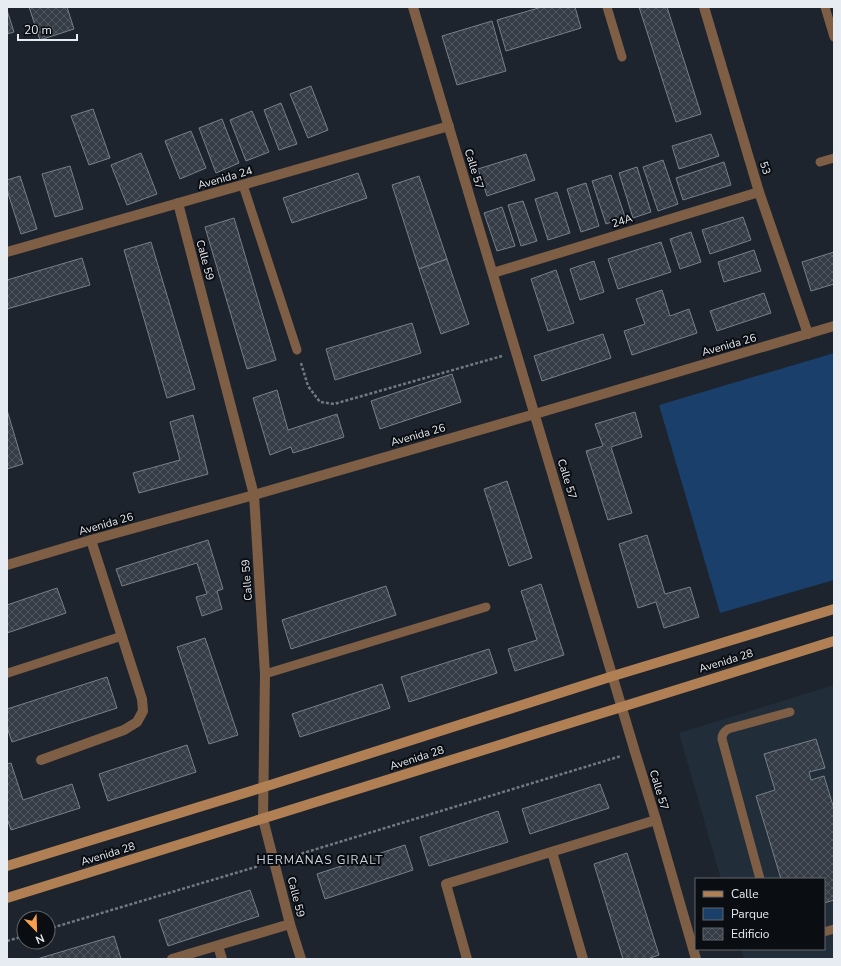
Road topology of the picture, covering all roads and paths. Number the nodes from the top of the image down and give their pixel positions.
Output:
1 (413, 7) edge
2 (607, 7) edge
3 (704, 7) edge
4 (825, 7) edge
5 (834, 37) edge
6 (622, 57) dead end
7 (449, 126) junction
8 (834, 158) edge
9 (820, 162) dead end
10 (243, 185) junction
11 (759, 192) junction
12 (178, 203) junction
13 (7, 252) edge
14 (493, 273) junction
15 (834, 326) edge
16 (808, 334) junction
17 (297, 350) joint
18 (516, 352) junction
19 (535, 414) junction
20 (254, 495) junction
21 (91, 540) junction
22 (7, 565) edge
23 (486, 607) dead end
24 (834, 609) edge
25 (122, 636) junction
26 (834, 641) edge
27 (8, 673) dead end
28 (265, 674) junction
29 (613, 676) junction
30 (621, 706) junction
31 (790, 712) dead end
32 (635, 752) junction
33 (41, 760) dead end
34 (264, 787) junction
35 (263, 819) junction
36 (656, 820) junction
37 (552, 852) junction
38 (275, 862) junction
39 (7, 866) edge
40 (760, 878) edge
41 (7, 898) edge
42 (290, 924) junction
43 (56, 927) edge
44 (218, 946) junction
45 (172, 959) edge
46 (222, 959) edge
47 (301, 959) edge
48 (467, 959) edge
49 (583, 959) edge
50 (696, 959) edge

1 - 7 street, Calle 57
2 - 6 lane
3 - 11 street, 53
4 - 5 lane
7 - 10 street, Avenida 24
7 - 14 street, Calle 57
8 - 9 lane
10 - 12 street, Avenida 24
10 - 17 lane
11 - 14 street, 24A
11 - 16 street, 53
12 - 13 street, Avenida 24
12 - 20 street, Calle 59
14 - 18 street, Calle 57
15 - 16 street, Avenida 26
16 - 19 street, Avenida 26
17 - 18 path
18 - 19 street, Calle 57
19 - 20 street, Avenida 26
19 - 29 street, Calle 57
20 - 21 street, Avenida 26
20 - 28 street, Calle 59
21 - 22 street, Avenida 26
21 - 25 street
23 - 28 lane
24 - 29 main road, Avenida 28
25 - 27 lane
25 - 33 street
26 - 30 main road, Avenida 28
28 - 34 street, Calle 59
29 - 30 street, Calle 57
29 - 34 main road, Avenida 28
30 - 32 street, Calle 57
30 - 35 main road, Avenida 28
31 - 40 lane
32 - 36 street, Calle 57
32 - 38 path
34 - 35 street, Calle 59
34 - 39 main road, Avenida 28
35 - 38 street, Calle 59
35 - 41 main road, Avenida 28
36 - 37 street
36 - 50 street, Calle 57
37 - 48 street
37 - 49 street
38 - 42 street, Calle 59
38 - 43 path
42 - 44 street
42 - 47 street, Calle 59
44 - 45 street
44 - 46 street

